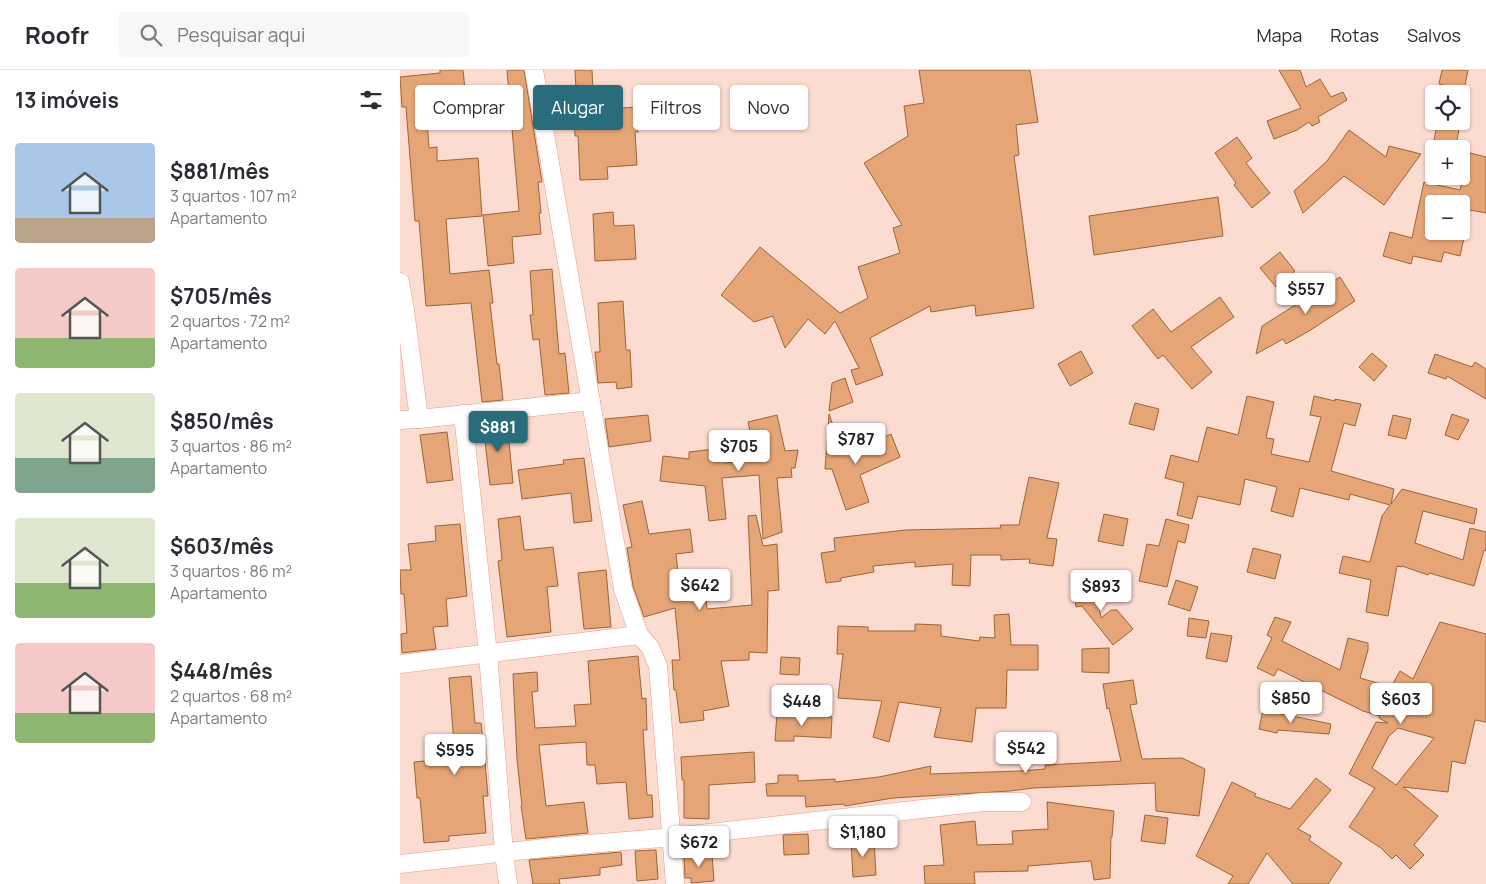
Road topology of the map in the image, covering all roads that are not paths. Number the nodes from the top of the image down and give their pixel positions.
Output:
1 (534, 70) edge
2 (400, 282) edge
3 (591, 401) junction
4 (463, 414) junction
5 (419, 419) junction
6 (400, 420) edge
7 (639, 635) junction
8 (488, 654) junction
9 (400, 664) edge
10 (1022, 802) dead end
11 (673, 837) junction
12 (504, 853) junction
13 (400, 864) edge
14 (508, 884) edge
15 (676, 884) edge

1 - 3 street
2 - 5 street
3 - 4 street
3 - 7 street
4 - 5 street
4 - 8 street
5 - 6 street
7 - 8 street
7 - 11 street
8 - 9 street
8 - 12 street
10 - 11 street
11 - 12 street
11 - 15 street
12 - 13 street
12 - 14 street

